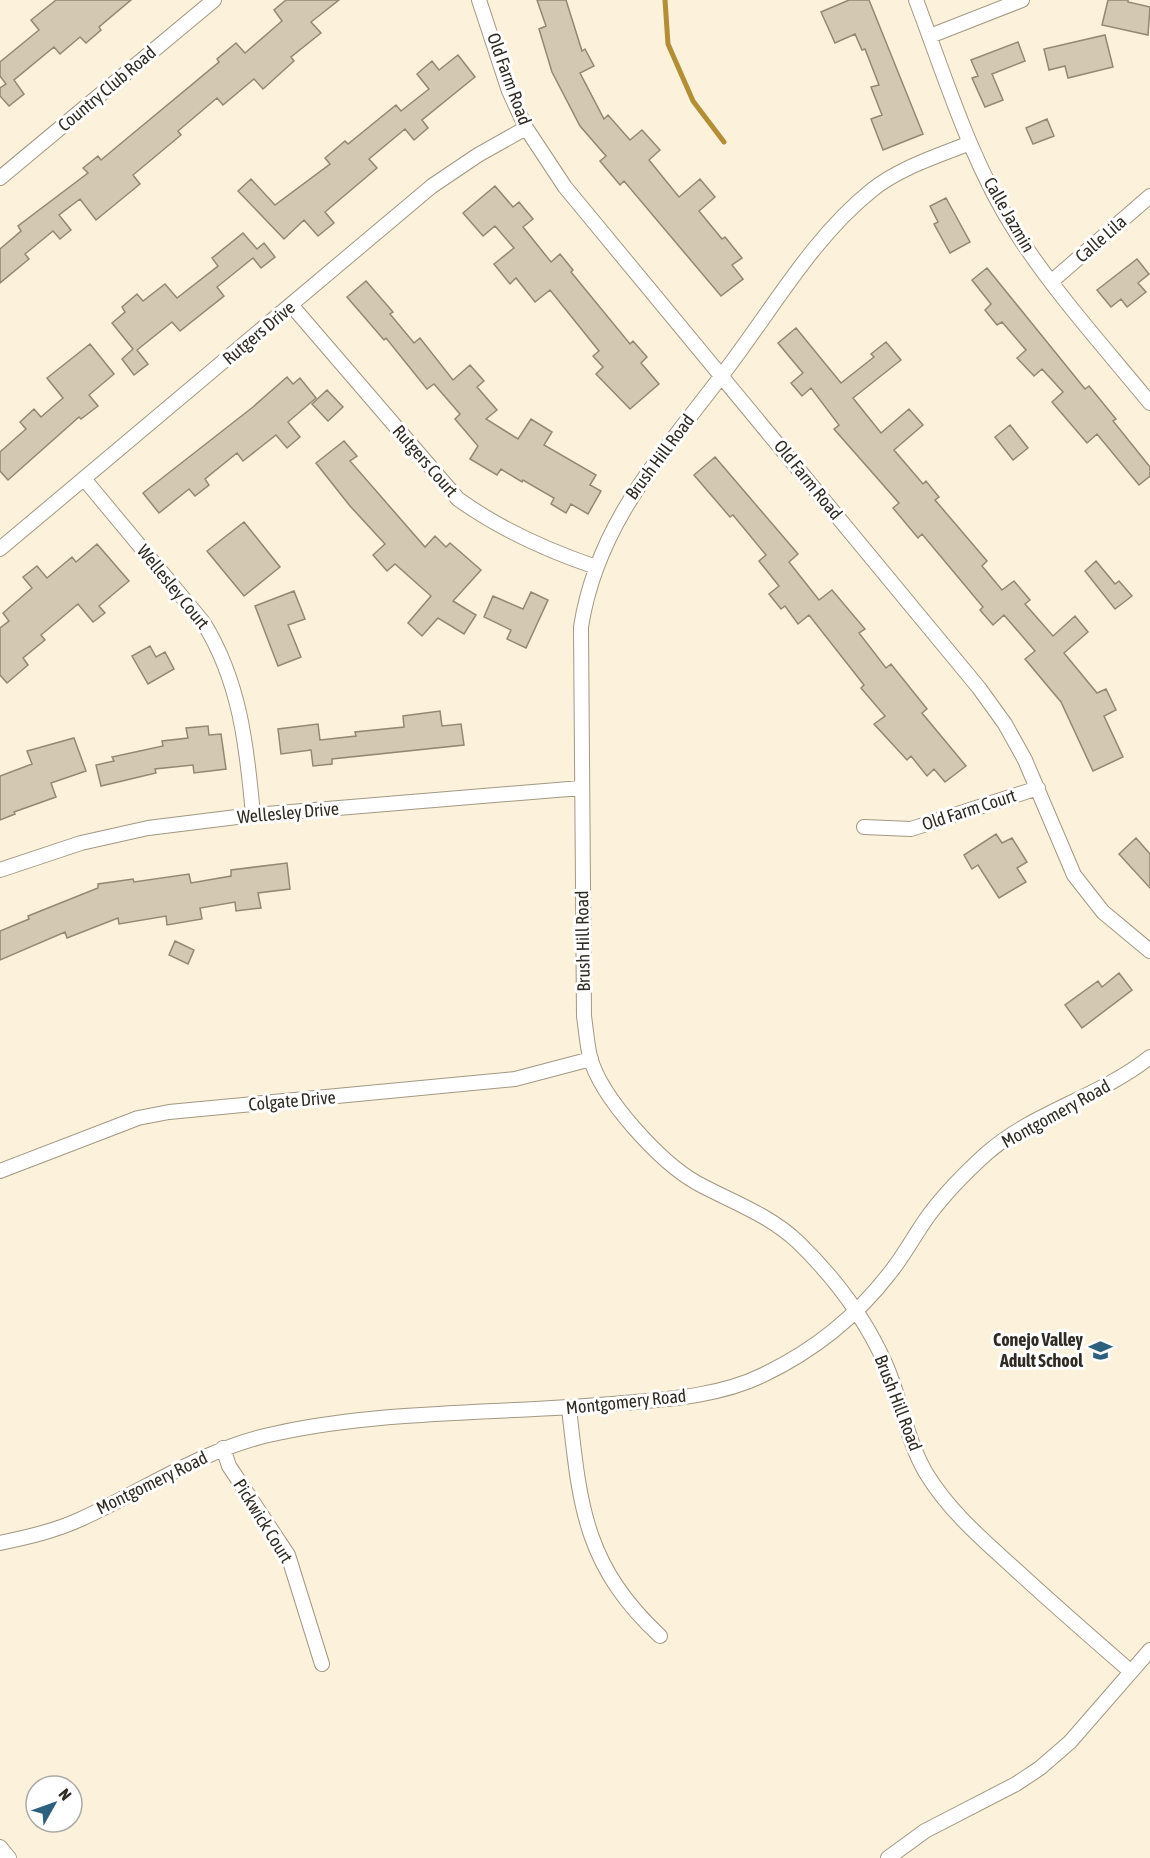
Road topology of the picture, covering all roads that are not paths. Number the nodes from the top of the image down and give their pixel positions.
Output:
1 (214, 0) edge
2 (479, 0) edge
3 (916, 0) edge
4 (1022, 0) edge
5 (930, 36) junction
6 (526, 128) junction
7 (970, 143) junction
8 (0, 178) edge
9 (1150, 196) edge
10 (1052, 281) junction
11 (292, 306) junction
12 (722, 375) junction
13 (1150, 403) edge
14 (85, 480) junction
15 (0, 549) edge
16 (596, 567) junction
17 (581, 788) junction
18 (1038, 788) junction
19 (253, 815) junction
20 (864, 827) dead end
21 (0, 870) edge
22 (1150, 951) edge
23 (1150, 1057) edge
24 (591, 1059) junction
25 (0, 1171) edge
26 (858, 1310) junction
27 (569, 1408) junction
28 (223, 1448) junction
29 (0, 1543) edge
30 (660, 1636) dead end
31 (1150, 1650) edge
32 (322, 1664) dead end
33 (1130, 1671) junction
34 (0, 1847) edge
35 (9, 1858) edge
36 (888, 1858) edge

1 - 8 street, Country Club Road
2 - 6 street, Old Farm Road
3 - 5 street, Calle Jazmin
4 - 5 street
5 - 7 street, Calle Jazmin
6 - 11 street, Rutgers Drive
6 - 12 street, Old Farm Road
7 - 10 street, Calle Jazmin
7 - 12 street, Brush Hill Road
9 - 10 street, Calle Lila
10 - 13 street, Calle Jazmin
11 - 14 street, Rutgers Drive
11 - 16 street, Rutgers Court
12 - 16 street, Brush Hill Road
12 - 18 street, Old Farm Road
14 - 15 street, Rutgers Drive
14 - 19 street, Wellesley Court
16 - 17 street, Brush Hill Road
17 - 19 street, Wellesley Drive
17 - 24 street, Brush Hill Road
18 - 20 street, Old Farm Court
18 - 22 street, Old Farm Road
19 - 21 street, Wellesley Drive
23 - 26 street, Montgomery Road
24 - 25 street, Colgate Drive
24 - 26 street, Brush Hill Road
26 - 27 street, Montgomery Road
26 - 33 street, Brush Hill Road
27 - 28 street, Montgomery Road
27 - 30 street
28 - 29 street, Montgomery Road
28 - 32 street, Pickwick Court
31 - 33 street
33 - 36 street
34 - 35 street

